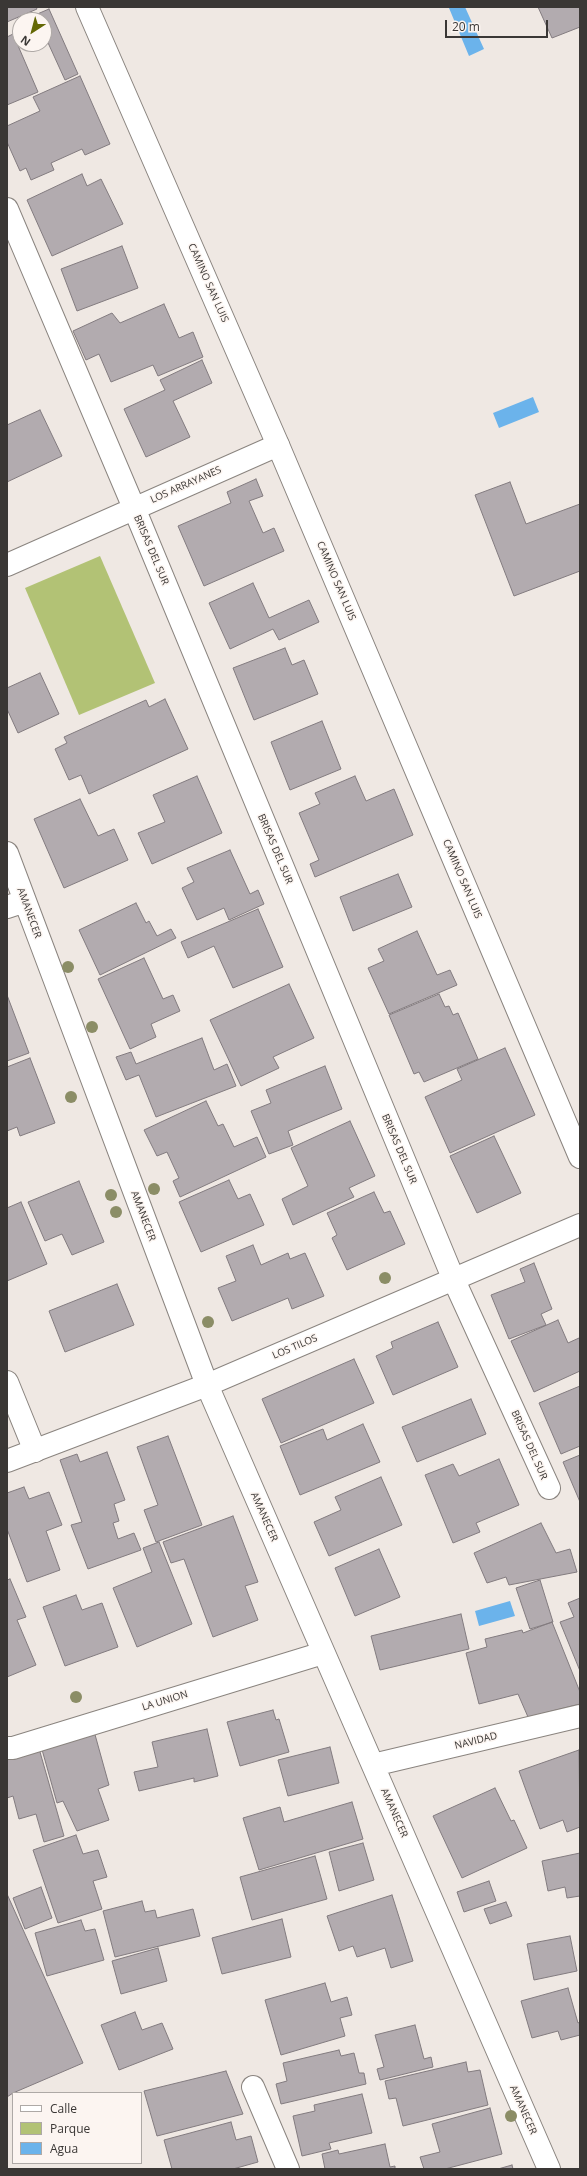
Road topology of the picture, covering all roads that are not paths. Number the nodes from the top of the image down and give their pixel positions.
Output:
1 (87, 7) edge
2 (7, 209) edge
3 (278, 445) junction
4 (134, 508) junction
5 (7, 565) edge
6 (7, 853) edge
7 (16, 904) edge
8 (580, 1157) edge
9 (580, 1225) edge
10 (453, 1278) junction
11 (7, 1382) edge
12 (207, 1385) junction
13 (35, 1452) junction
14 (7, 1461) edge
15 (549, 1488) dead end
16 (323, 1653) junction
17 (580, 1716) edge
18 (7, 1748) edge
19 (373, 1766) junction
20 (253, 2086) dead end
21 (288, 2169) edge
22 (549, 2169) edge

1 - 3 street, CAMINO SAN LUIS
2 - 4 street, BRISAS DEL SUR
3 - 4 street, LOS ARRAYANES
3 - 8 street, CAMINO SAN LUIS
4 - 5 street, LOS ARRAYANES
4 - 10 street, BRISAS DEL SUR
6 - 7 street, AMANECER
7 - 12 street, AMANECER
9 - 10 street, LOS TILOS
10 - 12 street, LOS TILOS
10 - 15 street, BRISAS DEL SUR
11 - 13 street
12 - 13 street, LOS TILOS
12 - 16 street, AMANECER
13 - 14 street, LOS TILOS
16 - 18 street, LA UNION
16 - 19 street, AMANECER
17 - 19 street, NAVIDAD
19 - 22 street, AMANECER
20 - 21 street

